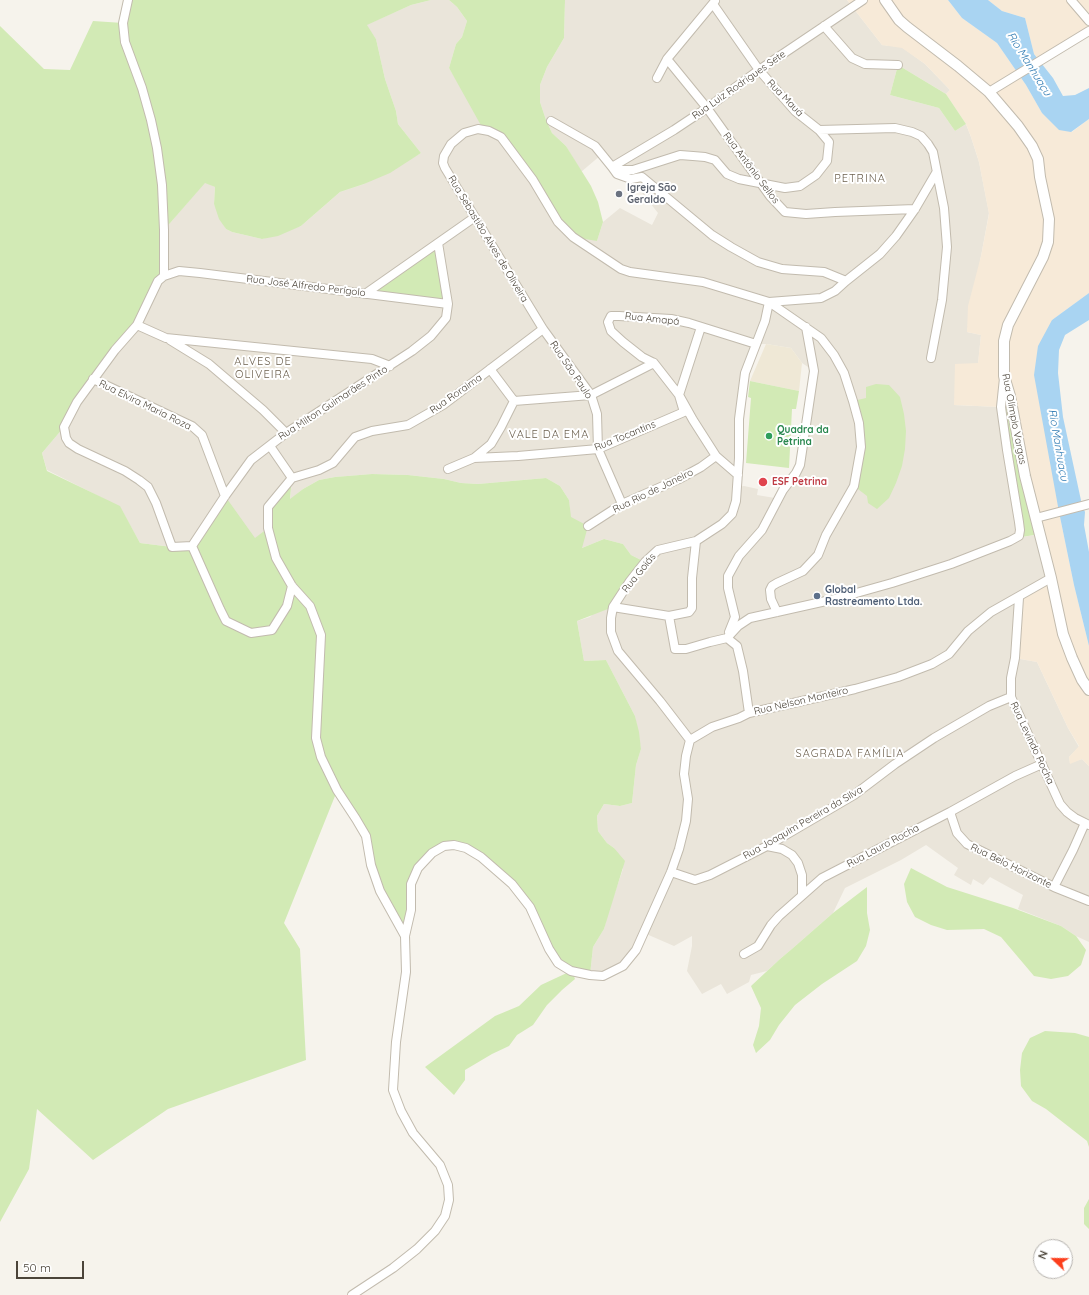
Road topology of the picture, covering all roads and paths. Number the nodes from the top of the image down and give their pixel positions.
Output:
1 (128, 0) edge
2 (863, 0) edge
3 (885, 0) edge
4 (1071, 0) edge
5 (715, 2) edge
6 (1089, 22) edge
7 (824, 26) junction
8 (1089, 31) edge
9 (667, 59) junction
10 (898, 65) dead end
11 (759, 70) junction
12 (657, 78) dead end
13 (989, 92) junction
14 (707, 108) junction
15 (551, 121) dead end
16 (819, 130) junction
17 (612, 167) junction
18 (936, 173) junction
19 (761, 183) junction
20 (915, 209) junction
21 (475, 217) junction
22 (438, 243) junction
23 (164, 276) junction
24 (846, 281) junction
25 (365, 294) junction
26 (769, 302) junction
27 (448, 304) junction
28 (137, 325) junction
29 (701, 327) junction
30 (806, 327) junction
31 (542, 329) junction
32 (166, 338) junction
33 (756, 344) junction
34 (931, 358) dead end
35 (654, 363) junction
36 (390, 366) junction
37 (490, 369) junction
38 (1004, 376) junction
39 (93, 379) junction
40 (591, 395) junction
41 (679, 395) junction
42 (514, 401) junction
43 (286, 433) junction
44 (270, 446) junction
45 (598, 449) junction
46 (716, 456) junction
47 (474, 458) junction
48 (448, 470) dead end
49 (738, 475) junction
50 (292, 478) junction
51 (225, 496) junction
52 (622, 504) junction
53 (1089, 504) edge
54 (1036, 518) junction
55 (588, 526) dead end
56 (696, 541) junction
57 (192, 546) junction
58 (1051, 578) junction
59 (292, 586) junction
60 (1019, 598) junction
61 (613, 607) junction
62 (777, 612) junction
63 (670, 616) junction
64 (727, 638) junction
65 (1089, 690) edge
66 (1011, 697) junction
67 (749, 713) junction
68 (690, 740) junction
69 (1042, 764) junction
70 (950, 812) junction
71 (1087, 824) edge
72 (767, 846) junction
73 (671, 872) junction
74 (1054, 887) junction
75 (802, 894) junction
76 (1089, 901) edge
77 (405, 936) junction
78 (744, 954) dead end
79 (352, 1295) edge

1 - 23 street
2 - 7 street, Rua Luiz Rodrigues Sete
3 - 13 street, Rua Olímpio Vargas
4 - 6 street
5 - 9 street
5 - 11 street, Rua Mauá
7 - 10 street
7 - 11 street, Rua Luiz Rodrigues Sete
8 - 13 street
9 - 12 street
9 - 14 street, Rua Antônio Sellos
11 - 14 street, Rua Luiz Rodrigues Sete
11 - 16 street, Rua Mauá
13 - 38 street, Rua Olímpio Vargas
14 - 17 street, Rua Luiz Rodrigues Sete
14 - 19 street, Rua Antônio Sellos
15 - 17 street
16 - 18 street
16 - 19 street, Rua Mauá
17 - 19 street, Rua Mauá
17 - 24 street
18 - 20 street
18 - 34 street
19 - 20 street, Rua Antônio Sellos
20 - 24 street
21 - 22 street
21 - 26 street, Rua Sebastião Alves de Oliveira
21 - 31 street, Rua Sebastião Alves de Oliveira
22 - 25 street
22 - 27 street, Rua Milton Guimarães Pinto
23 - 25 street, Rua José Alfredo Perígolo
23 - 28 street
24 - 26 street
25 - 27 street, Rua José Alfredo Perígolo
26 - 30 street
26 - 33 street, Rua Goiás
27 - 36 street, Rua Milton Guimarães Pinto
28 - 32 street
28 - 39 street
29 - 33 street, Rua Amapá
29 - 35 street, Rua Amapá
29 - 41 street, Rua Tocantins
30 - 62 street
30 - 64 street
31 - 37 street, Rua Roraima
31 - 40 street, Rua São Paulo
32 - 36 street
32 - 43 street
33 - 49 street, Rua Goiás
35 - 40 street
35 - 41 street, Rua Amapá
36 - 43 street, Rua Milton Guimarães Pinto
37 - 42 street
37 - 50 street, Rua Roraima
38 - 54 street, Rua Olímpio Vargas
38 - 62 street
39 - 51 street, Rua Elvira Maria Roza
39 - 57 street
40 - 42 street
40 - 45 street, Rua São Paulo
41 - 45 street, Rua Tocantins
41 - 46 street, Rua Amapá
42 - 47 street
43 - 44 street, Rua Milton Guimarães Pinto
44 - 50 street
44 - 51 street, Rua Milton Guimarães Pinto
45 - 47 street, Rua Tocantins
45 - 52 street, Rua São Paulo
46 - 49 street, Rua Amapá
46 - 52 street, Rua Rio de Janeiro
47 - 48 street
49 - 56 street, Rua Goiás
50 - 59 street
51 - 57 street, Rua Milton Guimarães Pinto
52 - 55 street, Rua Rio de Janeiro
53 - 54 street
54 - 58 street, Rua Olímpio Vargas
56 - 61 street, Rua Goiás
56 - 63 street
57 - 59 street
58 - 60 street, Rua Nelson Monteiro
58 - 65 street, Rua Olímpio Vargas
59 - 77 street
60 - 66 street, Rua Levindo Rocha
60 - 67 street, Rua Nelson Monteiro
61 - 63 street
61 - 68 street, Rua Goiás
62 - 64 street
63 - 64 street
64 - 67 street
66 - 69 street, Rua Levindo Rocha
66 - 72 street, Rua Joaquim Pereira da Silva
67 - 68 street, Rua Nelson Monteiro
68 - 73 street
69 - 70 street, Rua Lauro Rocha
69 - 71 street, Rua Levindo Rocha
70 - 74 street, Rua Belo Horizonte
70 - 75 street, Rua Lauro Rocha
71 - 74 street
72 - 73 street, Rua Joaquim Pereira da Silva
72 - 75 street
73 - 77 street
74 - 76 street, Rua Belo Horizonte
75 - 78 street, Rua Lauro Rocha
77 - 79 street

